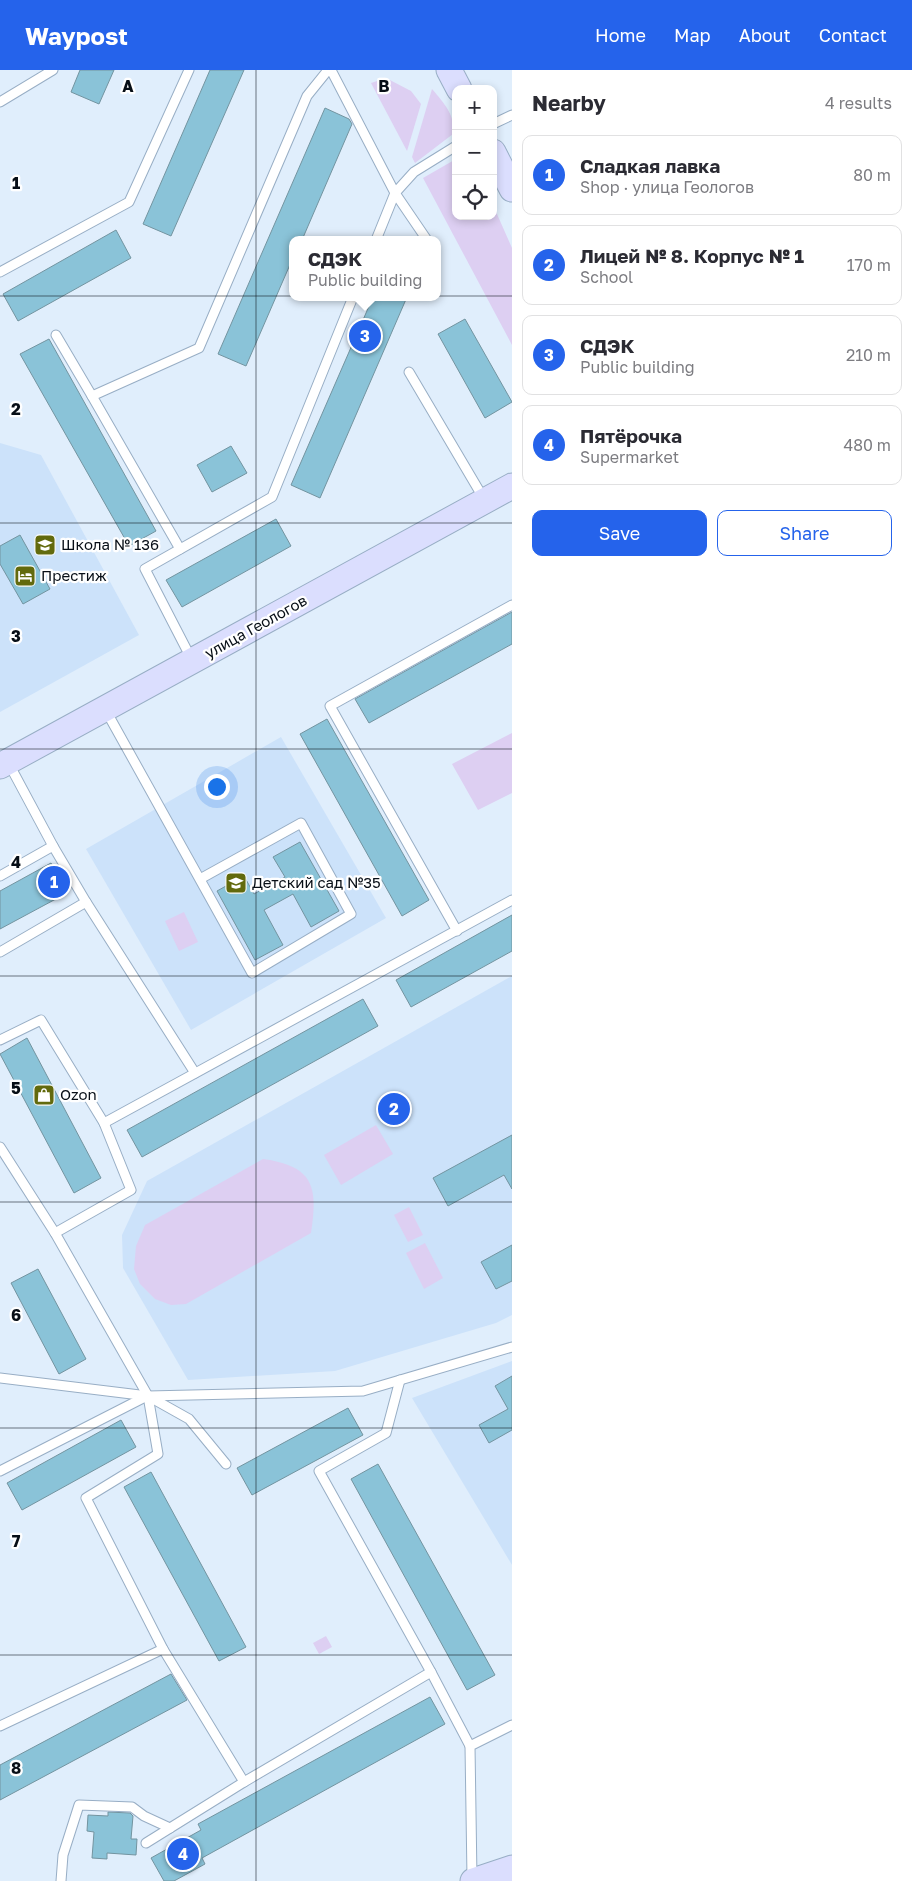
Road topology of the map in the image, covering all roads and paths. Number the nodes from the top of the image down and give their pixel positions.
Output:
1 (52, 70) edge
2 (189, 70) edge
3 (329, 70) edge
4 (449, 70) edge
5 (457, 85) edge
6 (0, 102) edge
7 (512, 115) edge
8 (497, 122) edge
9 (452, 148) edge
10 (497, 160) edge
11 (512, 189) edge
12 (395, 193) junction
13 (378, 236) edge
14 (424, 236) edge
15 (0, 272) edge
16 (351, 301) edge
17 (56, 335) dead end
18 (410, 372) dead end
19 (92, 396) junction
20 (512, 486) edge
21 (485, 501) junction
22 (180, 549) junction
23 (512, 604) edge
24 (192, 661) junction
25 (104, 709) junction
26 (4, 764) edge
27 (53, 846) junction
28 (0, 876) edge
29 (200, 879) junction
30 (512, 900) edge
31 (86, 902) junction
32 (457, 931) junction
33 (0, 952) edge
34 (0, 1040) edge
35 (194, 1073) junction
36 (104, 1123) junction
37 (0, 1147) edge
38 (55, 1233) junction
39 (512, 1347) edge
40 (0, 1378) edge
41 (400, 1380) junction
42 (148, 1396) junction
43 (226, 1464) dead end
44 (0, 1471) edge
45 (163, 1649) junction
46 (431, 1672) junction
47 (512, 1725) edge
48 (0, 1726) edge
49 (470, 1746) junction
50 (244, 1782) junction
51 (170, 1828) junction
52 (146, 1843) dead end
53 (512, 1868) edge
54 (61, 1881) edge
55 (473, 1881) edge

1 - 6 lane
2 - 15 lane
3 - 12 lane
3 - 19 lane
4 - 5 street
7 - 8 lane
9 - 12 lane
10 - 11 street
12 - 13 lane
12 - 14 lane
16 - 22 lane
17 - 19 lane
18 - 21 lane
19 - 22 lane
20 - 21 street, улица Геологов
21 - 24 street, улица Геологов
22 - 24 lane
23 - 32 lane
24 - 25 street, улица Геологов
25 - 26 street, улица Геологов
25 - 29 lane
26 - 27 lane
27 - 28 lane
27 - 31 lane
29 - 29 lane
30 - 32 lane
31 - 33 lane
31 - 35 lane
32 - 35 lane
34 - 36 lane
35 - 36 lane
36 - 38 lane
37 - 38 lane
38 - 42 lane
39 - 41 lane
40 - 42 lane
41 - 42 lane
41 - 46 lane
42 - 43 lane
42 - 44 lane
42 - 45 lane
45 - 48 lane
45 - 50 lane
46 - 49 lane
46 - 50 lane
47 - 49 lane
49 - 55 lane
50 - 51 lane
51 - 52 lane
51 - 54 lane
53 - 55 street

